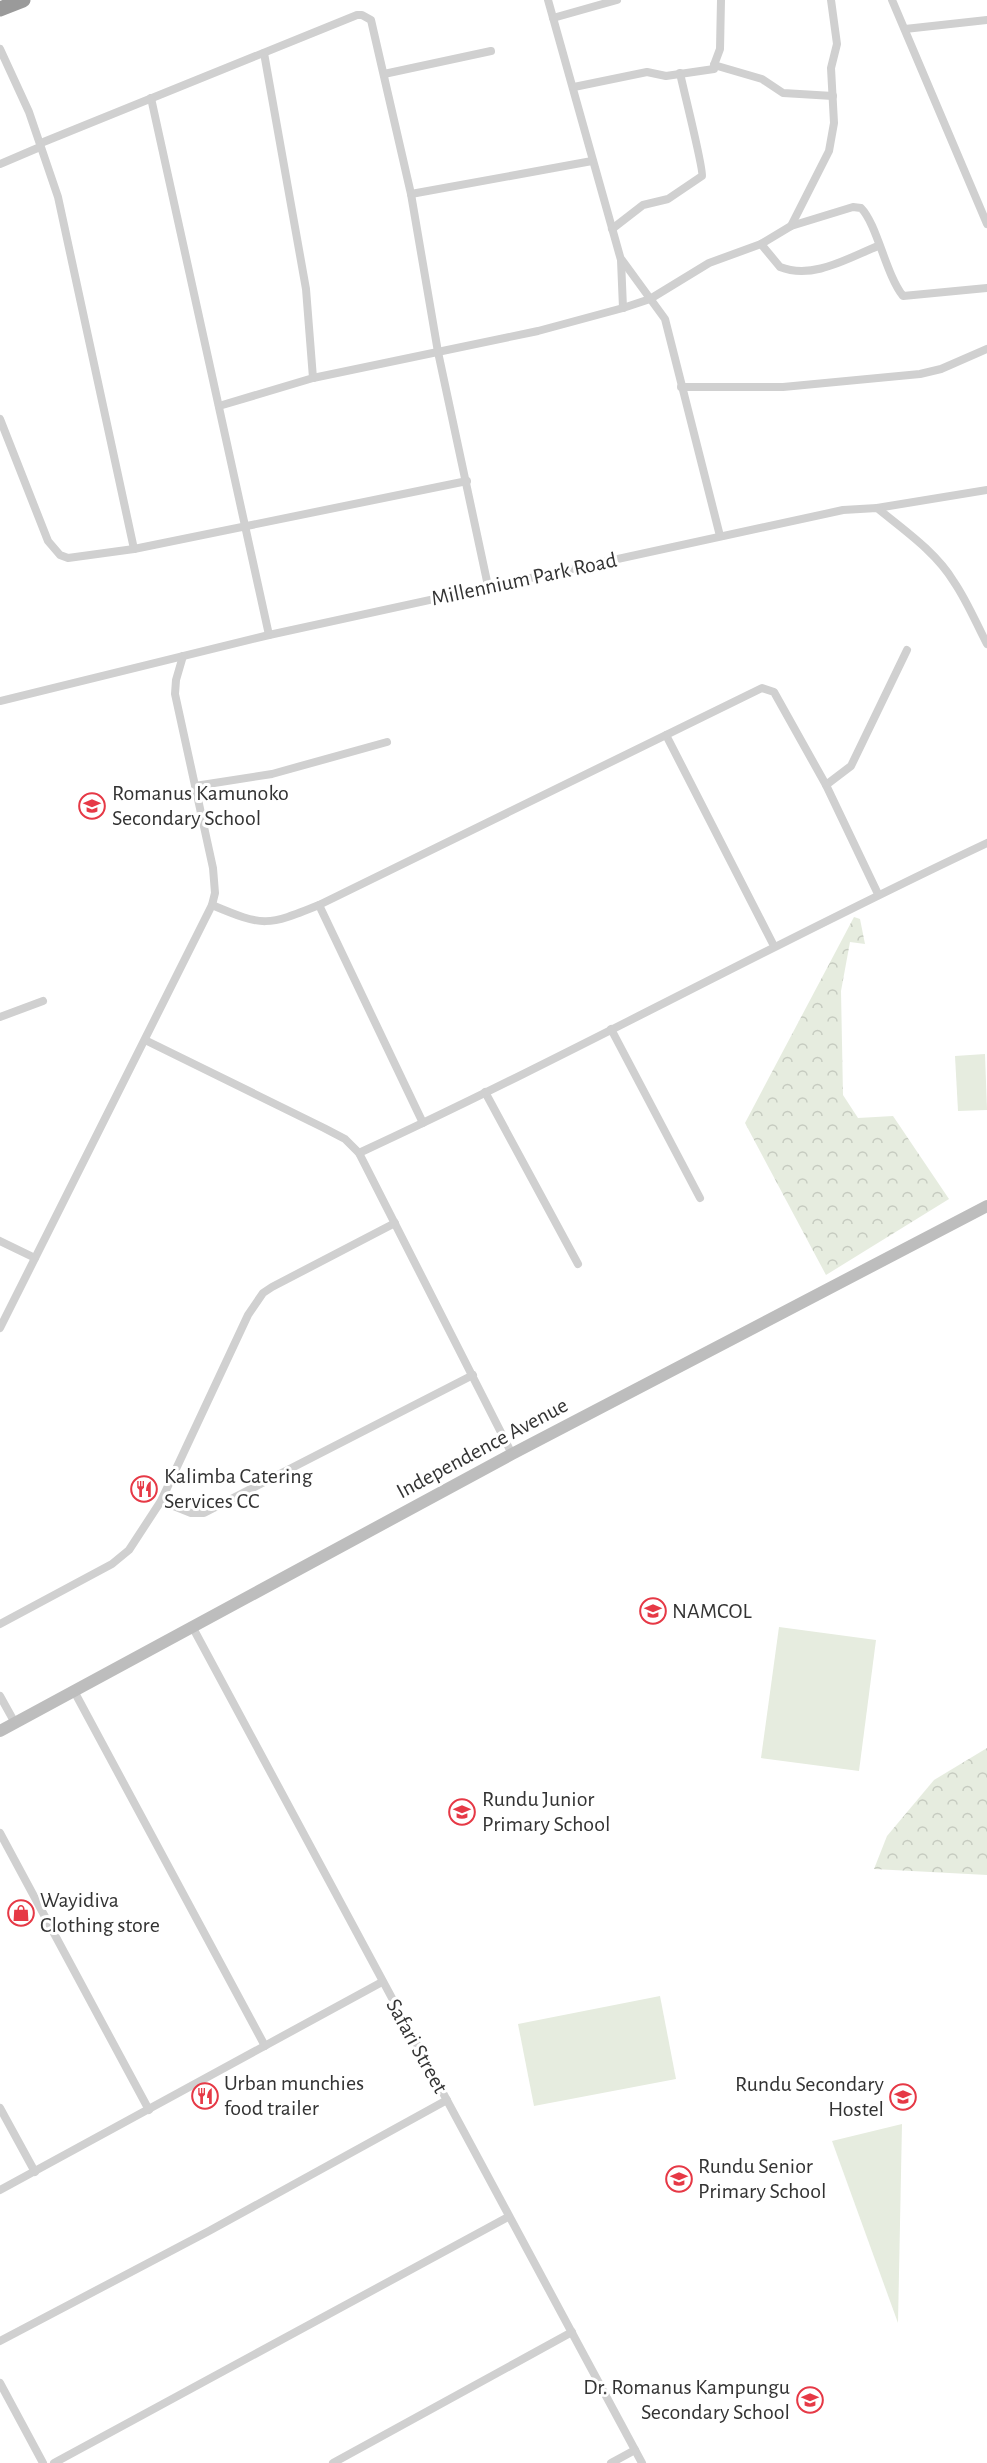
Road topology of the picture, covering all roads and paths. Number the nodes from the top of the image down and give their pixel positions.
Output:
1 (23, 0) edge
2 (548, 0) edge
3 (617, 0) edge
4 (721, 0) edge
5 (831, 0) edge
6 (892, 0) edge
7 (0, 9) edge
8 (553, 18) junction
9 (987, 20) edge
10 (905, 29) junction
11 (0, 49) edge
12 (490, 51) dead end
13 (264, 53) junction
14 (714, 65) junction
15 (384, 74) junction
16 (680, 74) junction
17 (574, 87) junction
18 (832, 96) junction
19 (151, 98) junction
20 (41, 145) junction
21 (592, 161) junction
22 (0, 164) edge
23 (411, 194) junction
24 (987, 224) edge
25 (791, 226) junction
26 (612, 229) junction
27 (761, 244) junction
28 (878, 246) junction
29 (621, 260) junction
30 (987, 288) edge
31 (650, 299) junction
32 (622, 308) junction
33 (987, 349) edge
34 (438, 352) junction
35 (313, 378) junction
36 (681, 387) junction
37 (219, 406) junction
38 (0, 419) edge
39 (467, 481) junction
40 (987, 490) edge
41 (877, 508) junction
42 (244, 527) junction
43 (720, 536) junction
44 (134, 549) junction
45 (488, 586) junction
46 (268, 635) junction
47 (987, 644) edge
48 (907, 650) dead end
49 (183, 656) junction
50 (0, 701) edge
51 (666, 735) junction
52 (387, 742) dead end
53 (826, 785) junction
54 (195, 786) junction
55 (987, 843) edge
56 (878, 894) junction
57 (212, 905) junction
58 (319, 905) junction
59 (774, 946) junction
60 (43, 1001) dead end
61 (0, 1017) edge
62 (610, 1029) junction
63 (145, 1040) junction
64 (485, 1092) junction
65 (423, 1123) junction
66 (359, 1153) junction
67 (700, 1198) dead end
68 (987, 1206) edge
69 (395, 1223) junction
70 (0, 1241) edge
71 (35, 1258) junction
72 (578, 1264) dead end
73 (0, 1328) edge
74 (473, 1375) junction
75 (512, 1454) junction
76 (161, 1501) junction
77 (0, 1624) edge
78 (193, 1628) junction
79 (74, 1690) junction
80 (0, 1696) edge
81 (15, 1723) junction
82 (0, 1731) edge
83 (0, 1833) edge
84 (382, 1982) junction
85 (265, 2046) junction
86 (447, 2100) junction
87 (0, 2108) edge
88 (149, 2110) junction
89 (34, 2172) junction
90 (0, 2190) edge
91 (508, 2217) junction
92 (573, 2332) junction
93 (0, 2341) edge
94 (0, 2384) edge
95 (635, 2450) junction
96 (43, 2463) edge
97 (54, 2463) edge
98 (333, 2463) edge
99 (611, 2463) edge
100 (642, 2463) edge

1 - 7 highway
2 - 8 street
3 - 8 street
4 - 14 street
5 - 18 street
6 - 10 street
8 - 17 street
9 - 10 street
10 - 24 street
11 - 20 street
12 - 15 street
13 - 15 street
13 - 19 street
13 - 35 street
14 - 16 street
14 - 18 street
15 - 23 street
16 - 17 street
16 - 26 street
17 - 21 street
18 - 25 street
19 - 20 street
19 - 37 street
20 - 22 street
20 - 44 street
21 - 23 street
21 - 26 street
23 - 34 street
25 - 27 street
25 - 28 street
26 - 29 street
27 - 28 street
27 - 31 street
28 - 30 street
29 - 31 street
29 - 32 street
31 - 32 street
31 - 36 street
32 - 34 street
33 - 36 street
34 - 35 street
34 - 39 street
35 - 37 street
36 - 43 street
37 - 42 street
38 - 44 street
39 - 42 street
39 - 45 street
40 - 41 street, Millennium Park Road
41 - 43 street, Millennium Park Road
41 - 47 street
42 - 44 street
42 - 46 street
43 - 45 street, Millennium Park Road
45 - 46 street, Millennium Park Road
46 - 49 street, Millennium Park Road
48 - 53 street
49 - 50 street, Millennium Park Road
49 - 54 street
51 - 53 street
51 - 58 street
51 - 59 street
52 - 54 street
53 - 56 street
54 - 57 street
55 - 56 street
56 - 59 street
57 - 58 street
57 - 63 street
58 - 65 street
59 - 62 street
60 - 61 street
62 - 64 street
62 - 67 street
63 - 66 street
63 - 71 street
64 - 65 street
64 - 72 street
65 - 66 street
66 - 69 street
68 - 75 street, Independence Avenue
69 - 74 street
69 - 76 street
70 - 71 street
71 - 73 street
74 - 75 street
74 - 76 street
75 - 78 street, Independence Avenue
76 - 77 street
78 - 79 street, Independence Avenue
78 - 84 street, Safari Street
79 - 81 street, Independence Avenue
79 - 85 street
80 - 81 street
81 - 82 street, Independence Avenue
83 - 88 street
84 - 85 street
84 - 86 street, Safari Street
85 - 88 street
86 - 91 street, Safari Street
86 - 93 street
87 - 89 street
88 - 89 street
89 - 90 street
91 - 92 street, Safari Street
91 - 97 street
92 - 95 street, Safari Street
92 - 98 street
94 - 96 street
95 - 99 street
95 - 100 street, Safari Street

